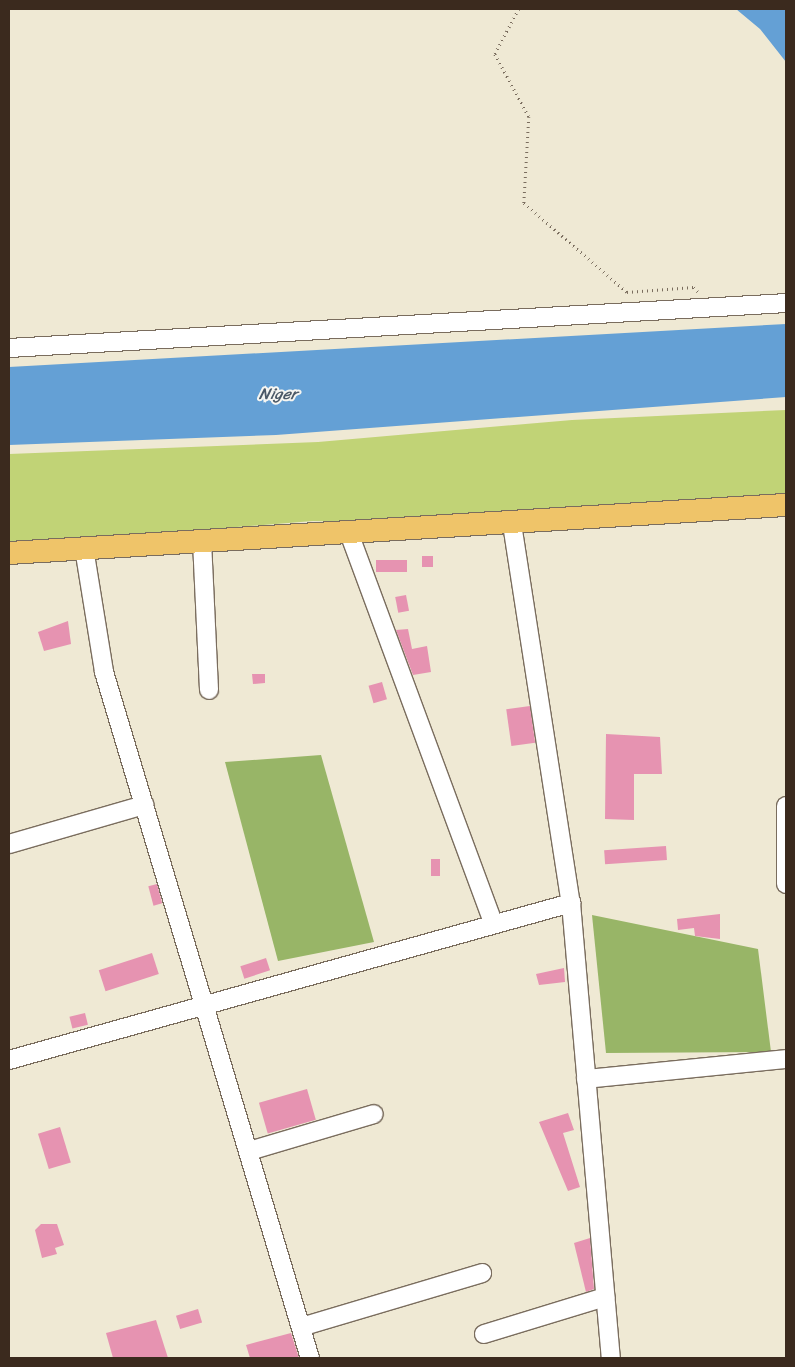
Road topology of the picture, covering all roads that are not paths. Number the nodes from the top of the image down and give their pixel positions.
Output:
1 (786, 303) edge
2 (9, 348) edge
3 (786, 505) edge
4 (512, 524) junction
5 (349, 533) junction
6 (202, 541) junction
7 (84, 548) junction
8 (9, 552) edge
9 (209, 690) dead end
10 (144, 805) junction
11 (786, 806) edge
12 (9, 844) edge
13 (785, 846) edge
14 (786, 884) edge
15 (570, 903) junction
16 (494, 924) junction
17 (204, 1005) junction
18 (9, 1060) edge
19 (786, 1060) edge
20 (586, 1079) junction
21 (374, 1114) dead end
22 (249, 1151) junction
23 (482, 1272) dead end
24 (605, 1297) junction
25 (301, 1327) junction
26 (484, 1334) dead end
27 (310, 1358) edge
28 (611, 1358) edge

1 - 2 street
3 - 4 main road
4 - 5 main road
4 - 15 street
5 - 6 main road
5 - 16 street
6 - 7 main road
6 - 9 street
7 - 8 main road
7 - 10 street
10 - 12 street
10 - 17 street
11 - 13 street
13 - 14 street
15 - 16 street
15 - 20 street
16 - 17 street
17 - 18 street
17 - 22 street
19 - 20 street
20 - 24 street
21 - 22 street
22 - 25 street
23 - 25 street
24 - 26 street
24 - 28 street
25 - 27 street

